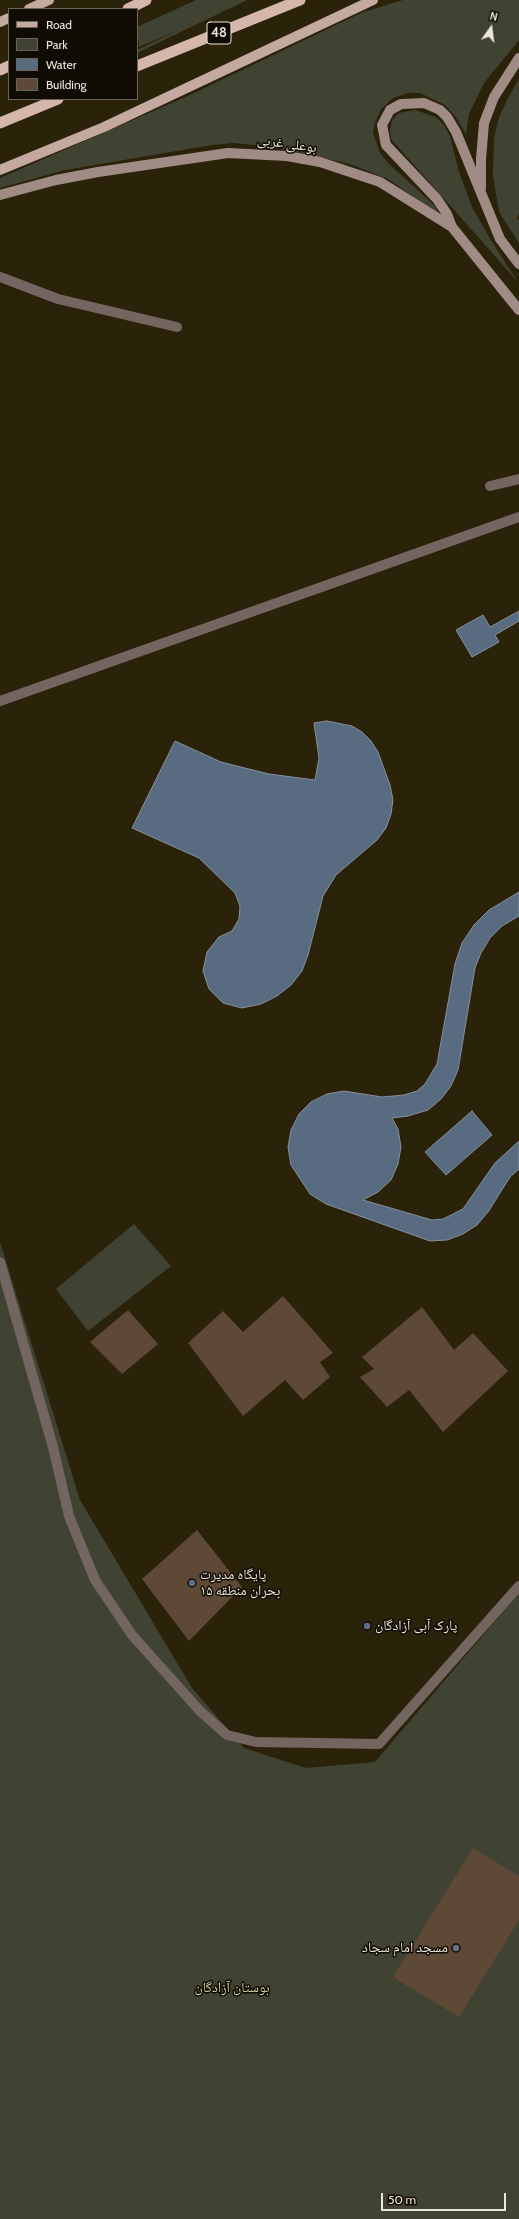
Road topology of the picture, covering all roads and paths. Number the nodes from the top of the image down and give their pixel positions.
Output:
1 (49, 0) edge
2 (146, 0) edge
3 (300, 0) edge
4 (373, 0) edge
5 (31, 8) edge
6 (130, 8) edge
7 (519, 58) edge
8 (138, 66) edge
9 (56, 100) edge
10 (0, 123) edge
11 (0, 170) edge
12 (0, 195) edge
13 (481, 196) junction
14 (452, 227) junction
15 (519, 264) edge
16 (0, 277) edge
17 (519, 310) edge
18 (177, 327) dead end
19 (519, 478) edge
20 (490, 486) dead end
21 (519, 517) edge
22 (0, 701) edge
23 (0, 1262) edge
24 (519, 1586) edge

1 - 5 main road
2 - 6 highway
3 - 8 highway, 48
4 - 11 main road
7 - 13 main road
9 - 10 highway
12 - 14 main road, بوعلی غربی
13 - 14 main road
13 - 15 main road
14 - 17 main road, بوعلی غربی
16 - 18 street
19 - 20 street
21 - 22 street
23 - 24 street

